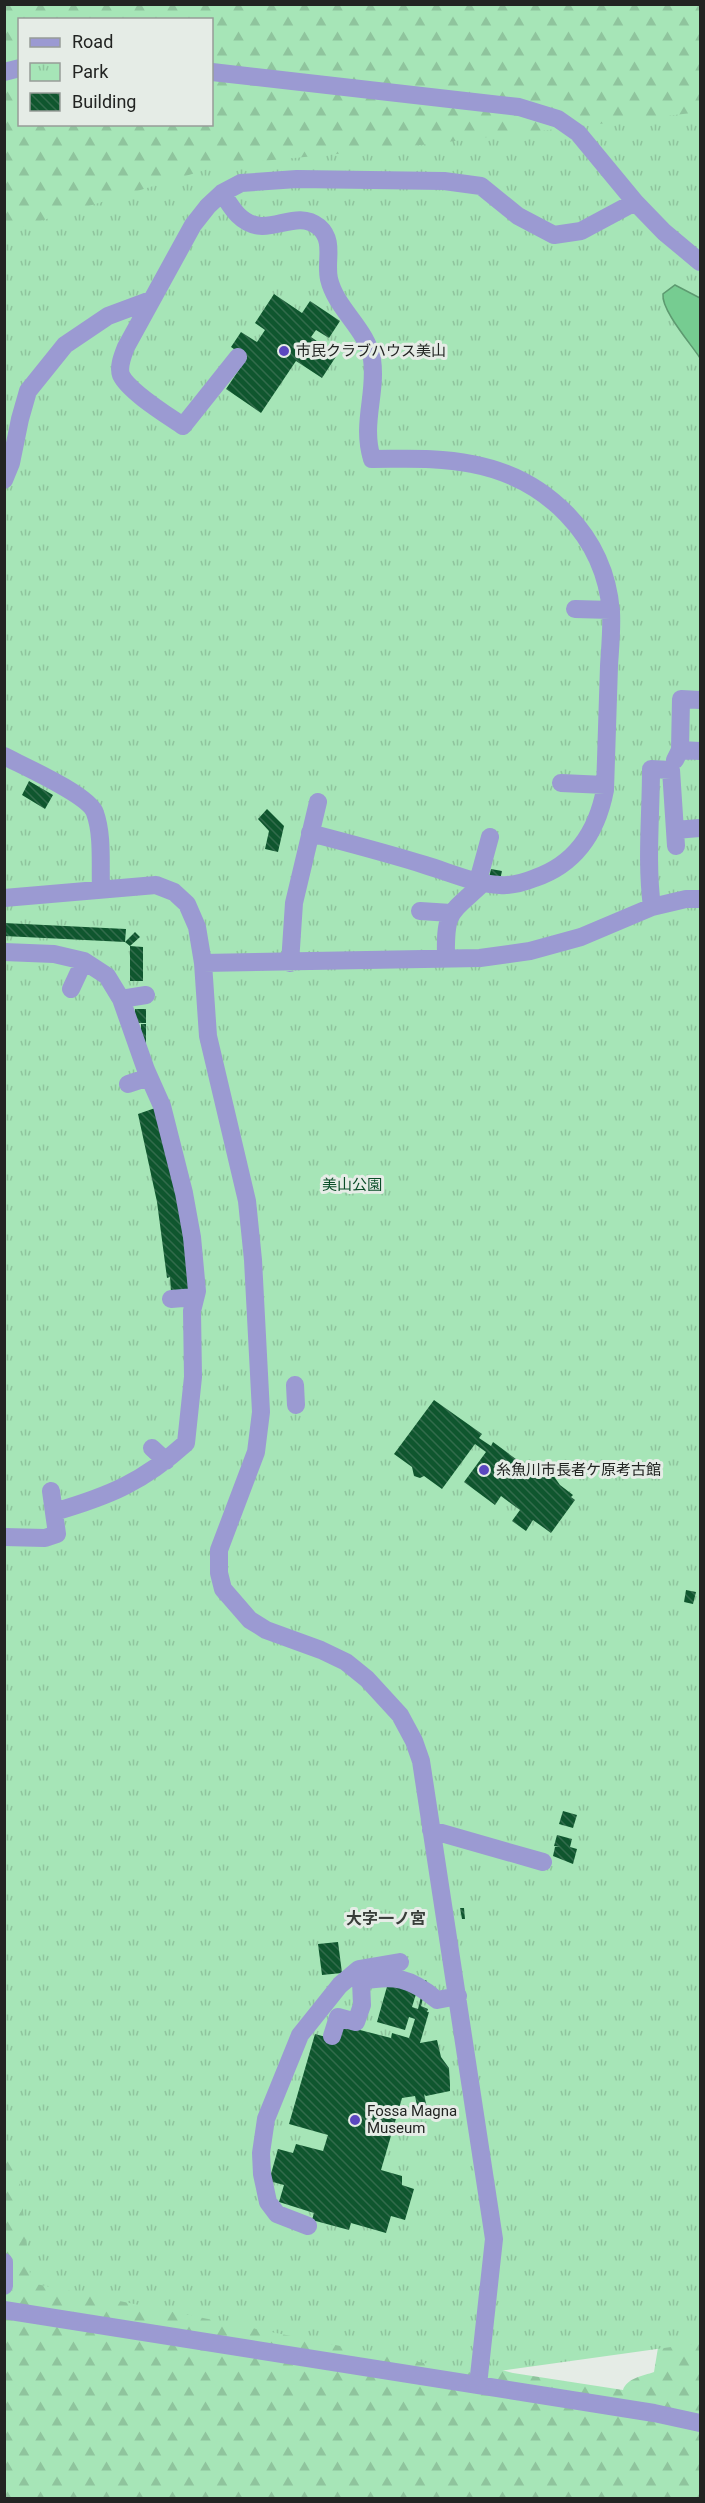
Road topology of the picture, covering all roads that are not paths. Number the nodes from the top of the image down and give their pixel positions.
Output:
1 (213, 72) edge
2 (222, 193) junction
3 (635, 202) junction
4 (700, 262) edge
5 (151, 300) junction
6 (238, 357) dead end
7 (4, 480) edge
8 (575, 609) dead end
9 (611, 610) junction
10 (700, 700) edge
11 (680, 750) junction
12 (700, 751) edge
13 (4, 756) edge
14 (671, 770) junction
15 (561, 783) dead end
16 (605, 785) junction
17 (318, 802) dead end
18 (700, 828) edge
19 (310, 833) junction
20 (490, 837) dead end
21 (481, 882) junction
22 (101, 888) junction
23 (4, 898) edge
24 (700, 899) edge
25 (652, 907) junction
26 (420, 911) dead end
27 (451, 913) junction
28 (4, 952) edge
29 (446, 959) junction
30 (84, 961) junction
31 (203, 963) junction
32 (290, 963) junction
33 (71, 989) dead end
34 (146, 995) dead end
35 (121, 999) junction
36 (149, 1077) junction
37 (128, 1084) dead end
38 (195, 1298) junction
39 (171, 1299) dead end
40 (295, 1385) dead end
41 (296, 1405) dead end
42 (152, 1448) dead end
43 (166, 1461) junction
44 (51, 1491) dead end
45 (54, 1512) junction
46 (4, 1537) edge
47 (431, 1830) junction
48 (543, 1862) dead end
49 (400, 1962) dead end
50 (458, 1996) junction
51 (332, 2036) dead end
52 (308, 2226) dead end
53 (4, 2262) edge
54 (4, 2286) edge
55 (4, 2310) edge
56 (478, 2385) junction
57 (700, 2424) edge

1 - 3 street
2 - 3 street
2 - 5 street
2 - 9 street
3 - 4 street
5 - 6 street
5 - 7 street
8 - 9 street
9 - 16 street
10 - 11 street
11 - 12 street
11 - 14 street
13 - 22 street
14 - 18 street
14 - 25 street
15 - 16 street
16 - 21 street
17 - 19 street
19 - 21 street
19 - 32 street
20 - 21 street
21 - 27 street
22 - 23 street
22 - 31 street
24 - 25 street
25 - 29 street
26 - 27 street
27 - 29 street
28 - 30 street
29 - 32 street
30 - 33 street
30 - 35 street
31 - 32 street
31 - 47 street
34 - 35 street
35 - 36 street
36 - 37 street
36 - 38 street
38 - 39 street
38 - 43 street
40 - 41 street
42 - 43 street
43 - 45 street
44 - 45 street
45 - 46 street
47 - 48 street
47 - 50 street
49 - 52 street
50 - 51 street
50 - 56 street
53 - 54 street
55 - 56 street
56 - 57 street

